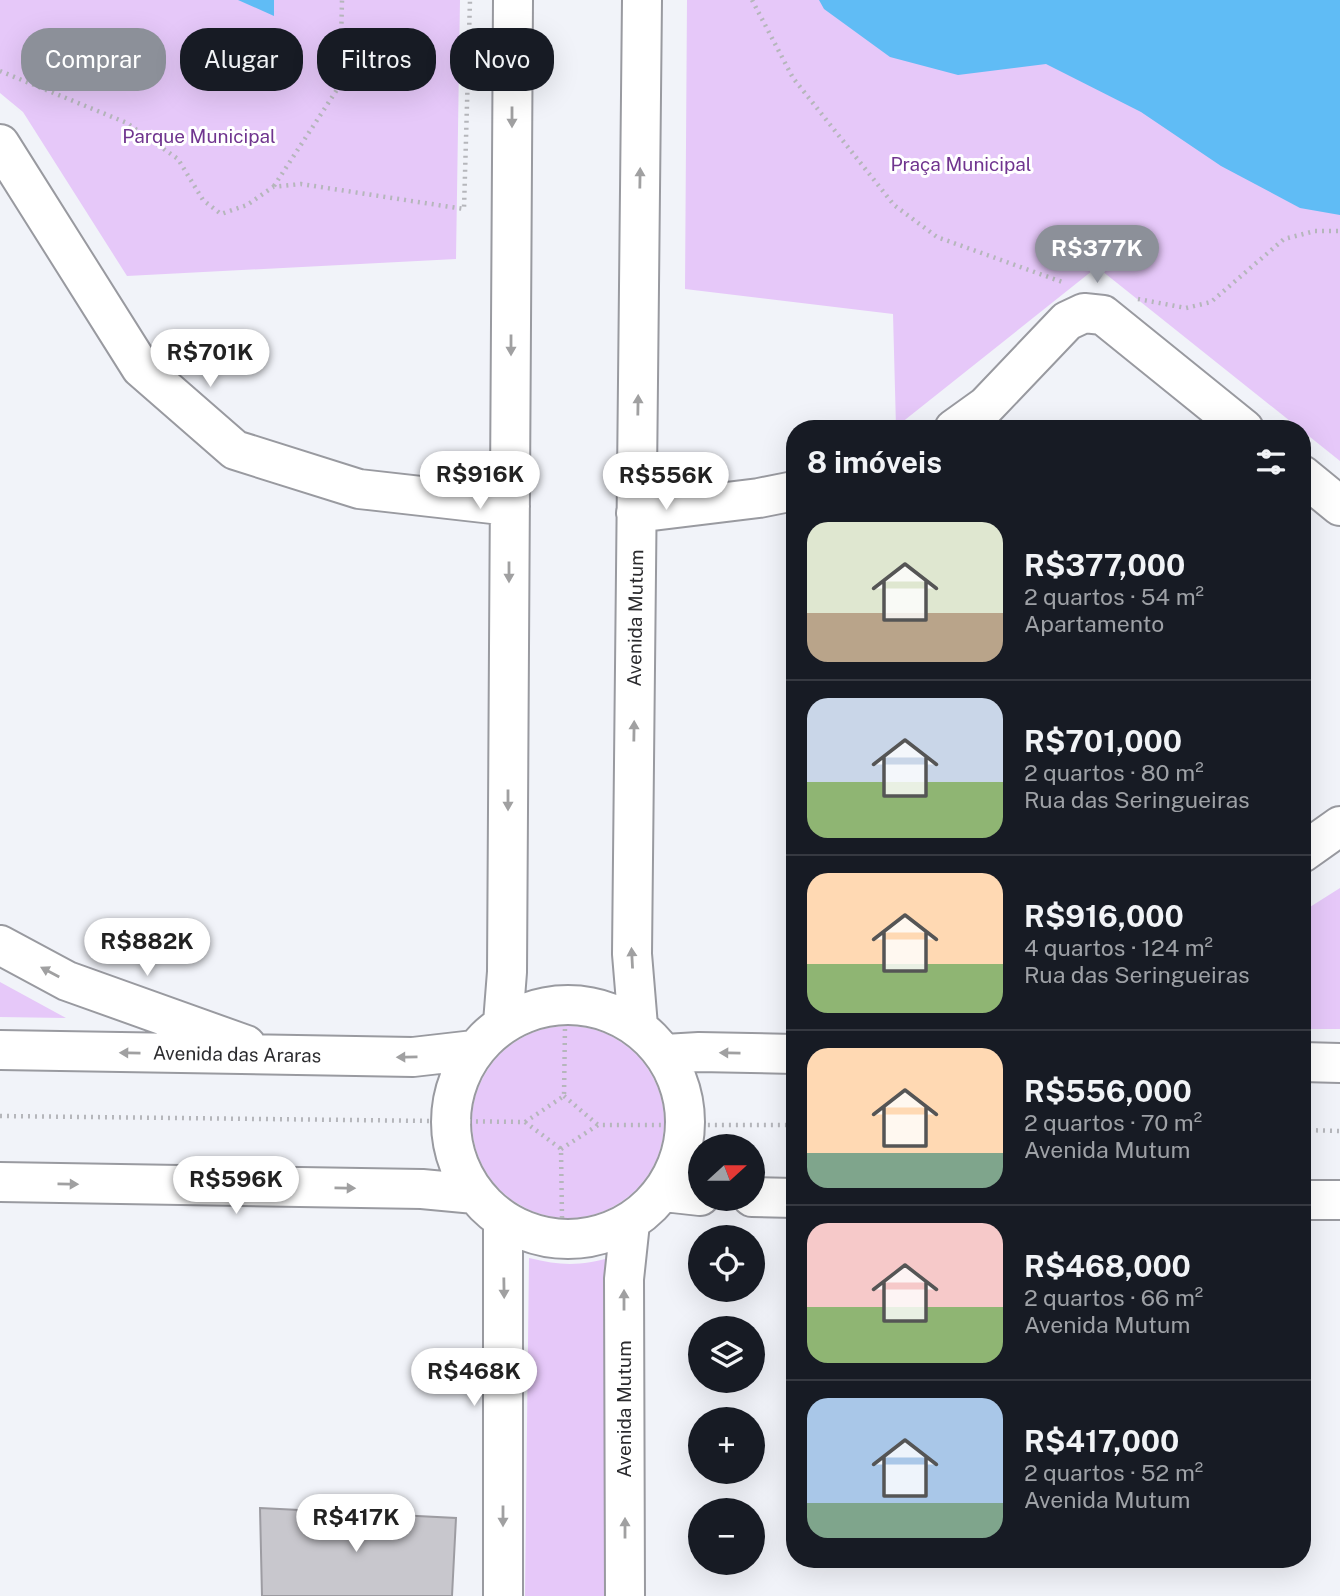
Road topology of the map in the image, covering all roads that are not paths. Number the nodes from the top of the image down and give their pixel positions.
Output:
1 (513, 0) edge
2 (642, 0) edge
3 (0, 144) edge
4 (966, 420) edge
5 (1233, 420) edge
6 (1311, 482) edge
7 (786, 493) edge
8 (510, 506) junction
9 (1340, 506) edge
10 (636, 513) junction
11 (1340, 826) edge
12 (1311, 847) edge
13 (0, 945) edge
14 (503, 1023) junction
15 (638, 1026) junction
16 (0, 1050) edge
17 (474, 1050) junction
18 (786, 1054) edge
19 (274, 1055) junction
20 (665, 1055) junction
21 (1311, 1062) edge
22 (1340, 1063) edge
23 (0, 1182) edge
24 (475, 1194) junction
25 (682, 1194) edge
26 (765, 1197) edge
27 (786, 1198) edge
28 (1311, 1200) edge
29 (1340, 1200) edge
30 (503, 1220) junction
31 (630, 1223) junction
32 (503, 1596) edge
33 (625, 1596) edge

1 -> 8 street
10 -> 2 street, Avenida Mutum
3 - 8 street
4 - 5 street
6 - 9 street
7 - 10 street
8 -> 14 street
15 -> 10 street, Avenida Mutum
11 - 12 street
19 -> 13 street
14 - 15 street
14 - 17 street
15 - 20 street
19 -> 16 street, Avenida das Araras
17 -> 19 street, Avenida das Araras
17 - 24 street
18 -> 20 street
20 - 25 street
21 - 22 street
23 -> 24 street
24 - 30 street
25 - 31 street
26 - 27 street
28 - 29 street
30 - 31 street
30 -> 32 street
33 -> 31 street, Avenida Mutum

